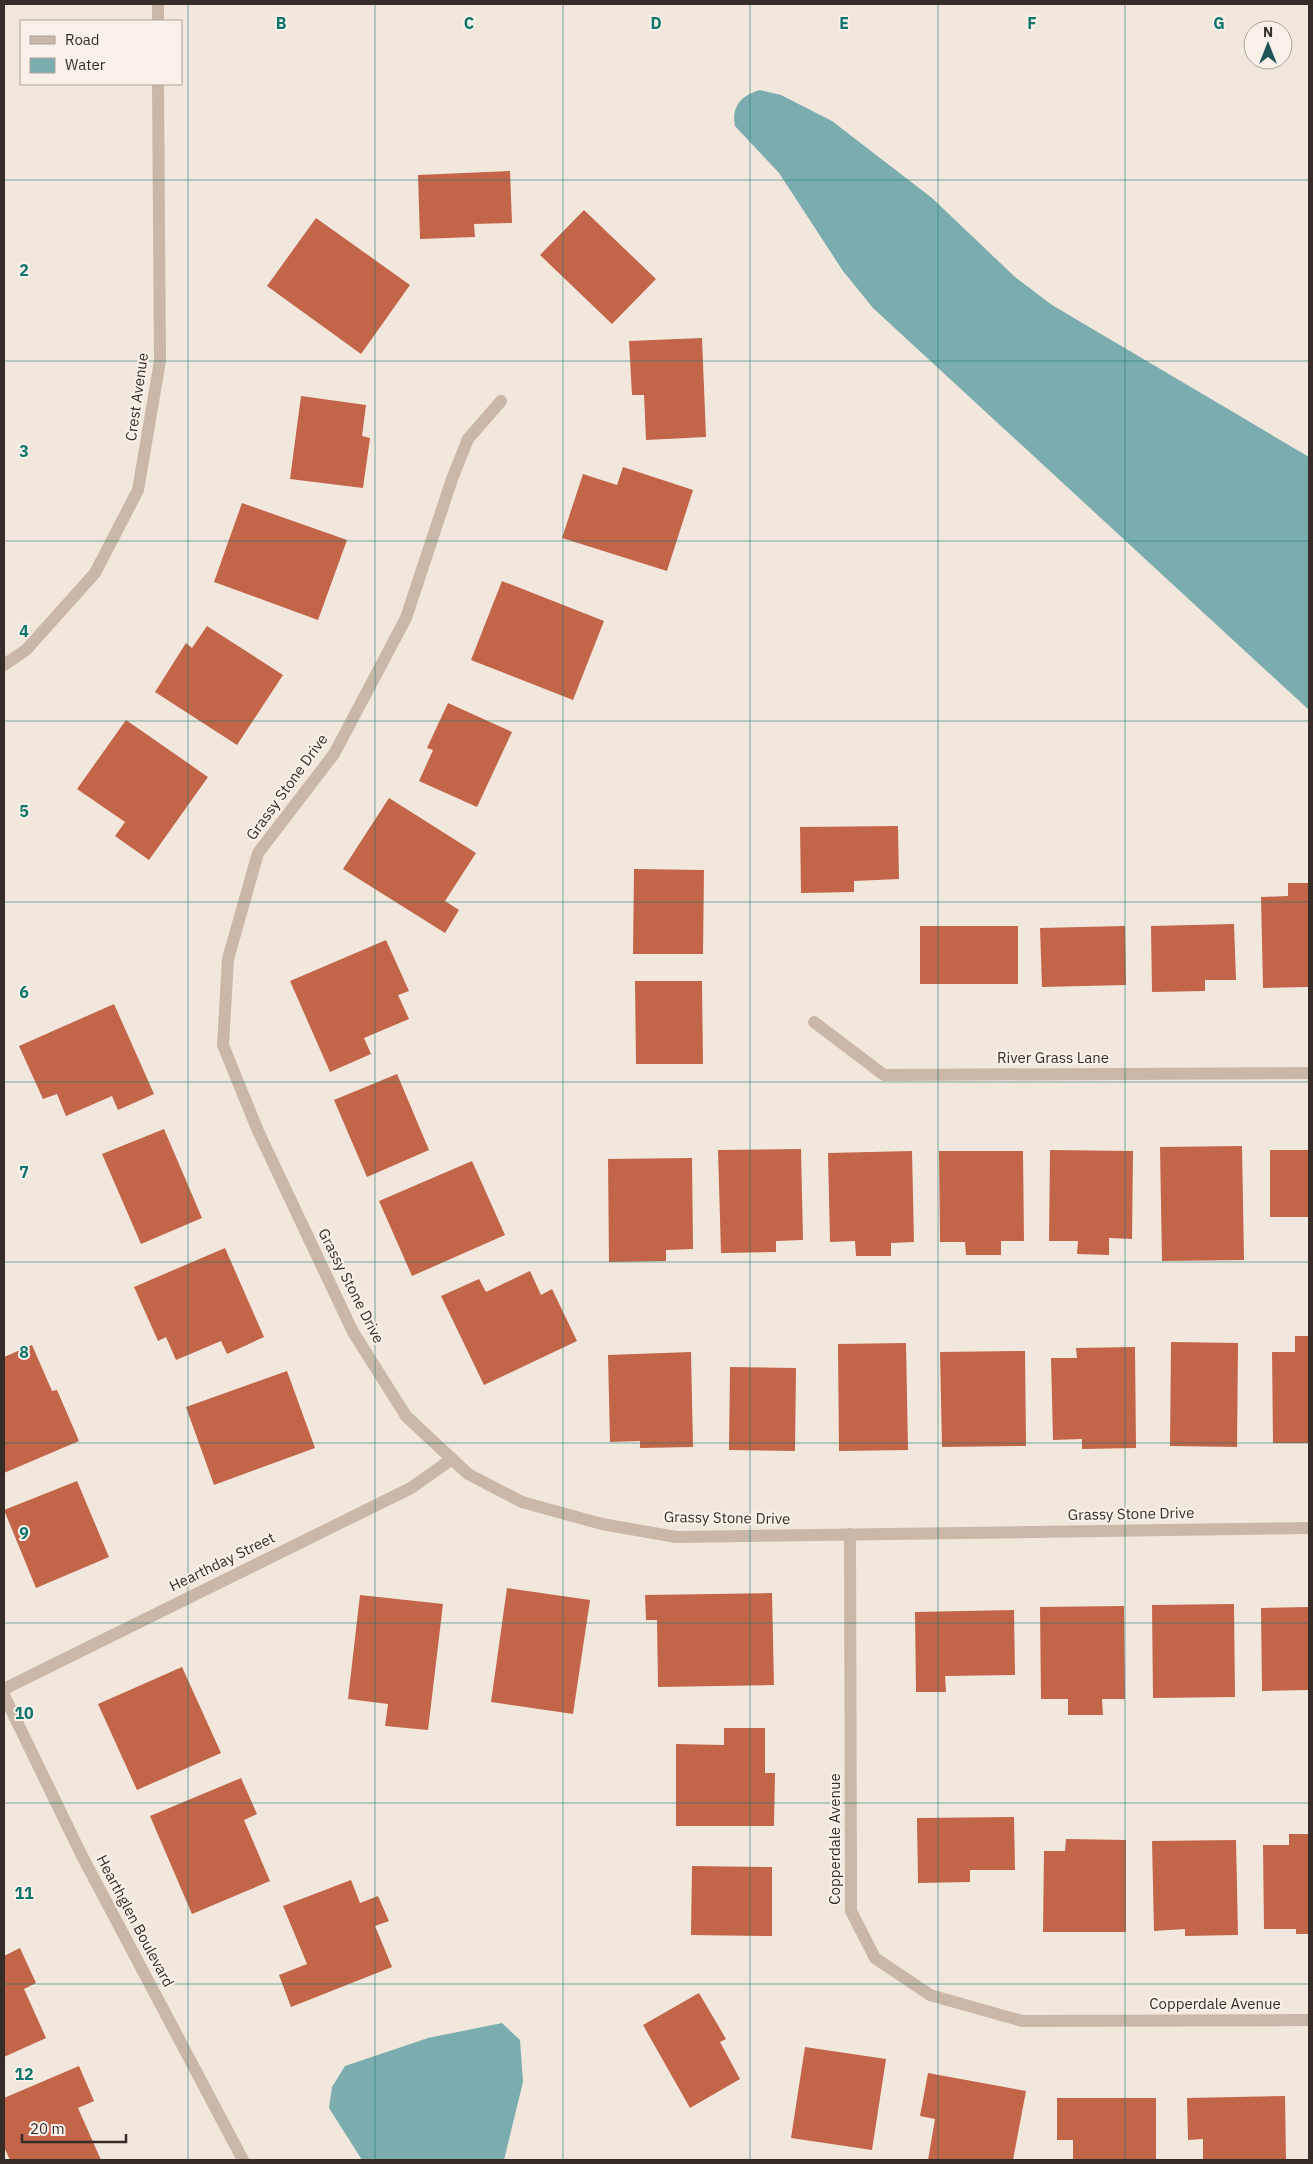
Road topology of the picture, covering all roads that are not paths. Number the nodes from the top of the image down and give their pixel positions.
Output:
1 (158, 4) edge
2 (158, 20) edge
3 (158, 85) edge
4 (501, 401) dead end
5 (4, 665) edge
6 (814, 1022) dead end
7 (1309, 1073) edge
8 (452, 1459) junction
9 (1309, 1528) edge
10 (850, 1534) junction
11 (4, 1689) edge
12 (4, 1695) edge
13 (1309, 2020) edge
14 (243, 2160) edge

1 - 2 street
3 - 5 street, Crest Avenue
4 - 8 street, Grassy Stone Drive
6 - 7 street, River Grass Lane
8 - 10 street, Grassy Stone Drive
8 - 11 street, Hearthday Street
9 - 10 street, Grassy Stone Drive
10 - 13 street, Copperdale Avenue
12 - 14 street, Hearthglen Boulevard

